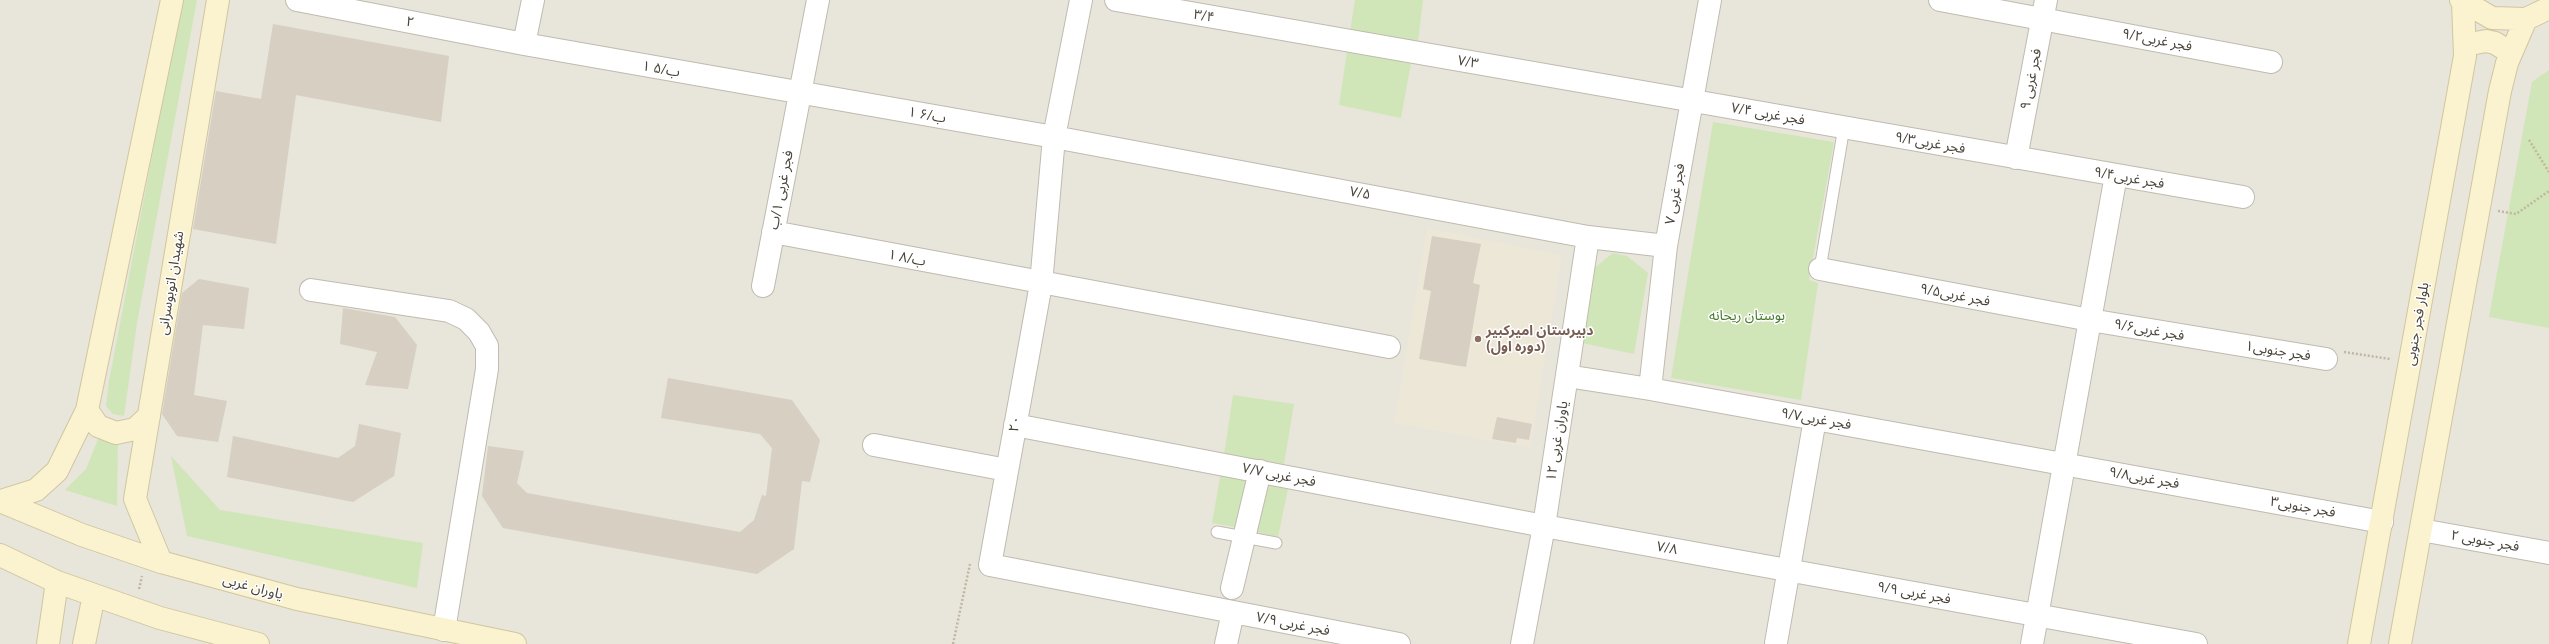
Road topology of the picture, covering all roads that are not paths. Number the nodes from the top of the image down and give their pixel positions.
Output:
1 (172, 0) edge
2 (218, 0) edge
3 (297, 0) edge
4 (533, 0) edge
5 (818, 0) edge
6 (1081, 0) edge
7 (1116, 0) edge
8 (1710, 0) edge
9 (1940, 0) edge
10 (2462, 1) edge
11 (2549, 8) edge
12 (2044, 10) edge
13 (2526, 19) junction
14 (1244, 23) joint
15 (524, 44) junction
16 (2465, 45) junction
17 (2511, 52) junction
18 (2271, 62) dead end
19 (799, 94) junction
20 (1692, 101) junction
21 (1844, 127) junction
22 (1054, 137) junction
23 (2016, 158) junction
24 (2116, 175) junction
25 (2243, 197) dead end
26 (773, 232) junction
27 (1588, 237) junction
28 (1666, 246) junction
29 (1820, 269) joint
30 (1041, 284) junction
31 (762, 286) dead end
32 (311, 290) dead end
33 (2090, 320) junction
34 (2208, 340) joint
35 (1389, 347) dead end
36 (2326, 359) road end
37 (1567, 376) junction
38 (1650, 389) junction
39 (87, 410) junction
40 (149, 416) junction
41 (1815, 419) junction
42 (1015, 425) junction
43 (874, 445) dead end
44 (2064, 464) junction
45 (1007, 470) junction
46 (1260, 471) junction
47 (2223, 493) joint
48 (0, 501) edge
49 (2382, 522) junction
50 (1544, 526) junction
51 (2421, 530) junction
52 (1217, 532) dead end
53 (1244, 537) junction
54 (1276, 543) dead end
55 (2549, 553) edge
56 (0, 555) edge
57 (154, 560) junction
58 (990, 565) joint
59 (1790, 570) junction
60 (57, 582) junction
61 (1232, 588) dead end
62 (94, 595) junction
63 (1233, 612) junction
64 (2037, 615) junction
65 (52, 622) junction
66 (444, 630) junction
67 (85, 636) edge
68 (1776, 643) dead end
69 (48, 644) edge
70 (258, 644) edge
71 (515, 644) edge
72 (1226, 644) edge
73 (1399, 644) edge
74 (1522, 644) edge
75 (2032, 644) edge
76 (2196, 644) edge
77 (2359, 644) edge
78 (2400, 644) edge

1 - 39 main road
2 - 40 main road, شهیدان اتوبوسرانی
3 - 15 street, ۲
4 - 15 street
5 - 19 street, فجر غربی ۱/ب
6 - 22 street, ۲۰
7 - 14 street, ۳/۴
8 - 20 street, ۷ فجر غربی
9 - 12 street, فجر غربی۹/۲
10 - 13 main road
10 - 16 main road, بلوار فجر جنوبی
11 - 13 main road
12 - 18 street, فجر غربی۹/۲
12 - 23 street, ۹ فجر غربی
13 - 17 main road
14 - 20 street, ۷/۳
15 - 19 street, ۱ ب/۵
16 - 17 main road
16 - 49 main road, بلوار فجر جنوبی
17 - 51 main road
19 - 22 street, ۱ ب/۶
19 - 26 street, فجر غربی ۱/ب
20 - 21 street, ۷/۴ فجر غربی
20 - 28 street, ۷ فجر غربی
21 - 23 street, فجر غربی۹/۳
21 - 29 lane
22 - 27 street, ۷/۵
22 - 30 street, ۲۰
23 - 24 street, فجر غربی۹/۴
24 - 25 street, فجر غربی۹/۴
24 - 33 street
26 - 30 street, ۱ ب/۸
26 - 31 street, فجر غربی ۱/ب
27 - 28 street, ۷/۵
27 - 37 street, ۱۲ یاوران غربی
28 - 38 street, ۷ فجر غربی
29 - 33 street, فجر غربی۹/۵
30 - 35 street, ۱ ب/۸
30 - 42 street, ۲۰
32 - 66 street
33 - 34 street, فجر غربی۹/۶
33 - 44 street
34 - 36 street, فجر جنوبی۱
37 - 38 street, فجر غربی۹/۷
37 - 50 street, ۱۲ یاوران غربی
38 - 41 street, فجر غربی۹/۷
39 - 40 main road
39 - 48 main road
40 - 57 main road, شهیدان اتوبوسرانی
41 - 44 street, فجر غربی۹/۷
41 - 59 street
42 - 45 street, ۲۰
42 - 46 street, ۷/۷ فجر غربی
43 - 45 street
44 - 47 street, فجر غربی۹/۸
44 - 64 street
45 - 58 street, ۲۰
46 - 50 street, ۷/۷ فجر غربی
46 - 53 street
47 - 49 street, فجر جنوبی۳
48 - 57 main road, یاوران غربی
49 - 77 main road, بلوار فجر جنوبی
50 - 59 street, ۷/۸
50 - 74 street, ۱۲ یاوران غربی
51 - 55 street, ۲ فجر جنوبی
51 - 78 main road
52 - 53 lane
53 - 54 lane
53 - 61 street
56 - 60 main road
57 - 66 main road, یاوران غربی
58 - 63 street, ۷/۹ فجر غربی
59 - 64 street, ۹/۹ فجر غربی
59 - 68 street
60 - 62 main road
60 - 65 main road
62 - 67 main road
62 - 70 main road
63 - 72 street
63 - 73 street, ۷/۹ فجر غربی
64 - 75 street
64 - 76 street, ۹/۹ فجر غربی
65 - 67 main road
65 - 69 main road
66 - 71 main road, یاوران غربی

